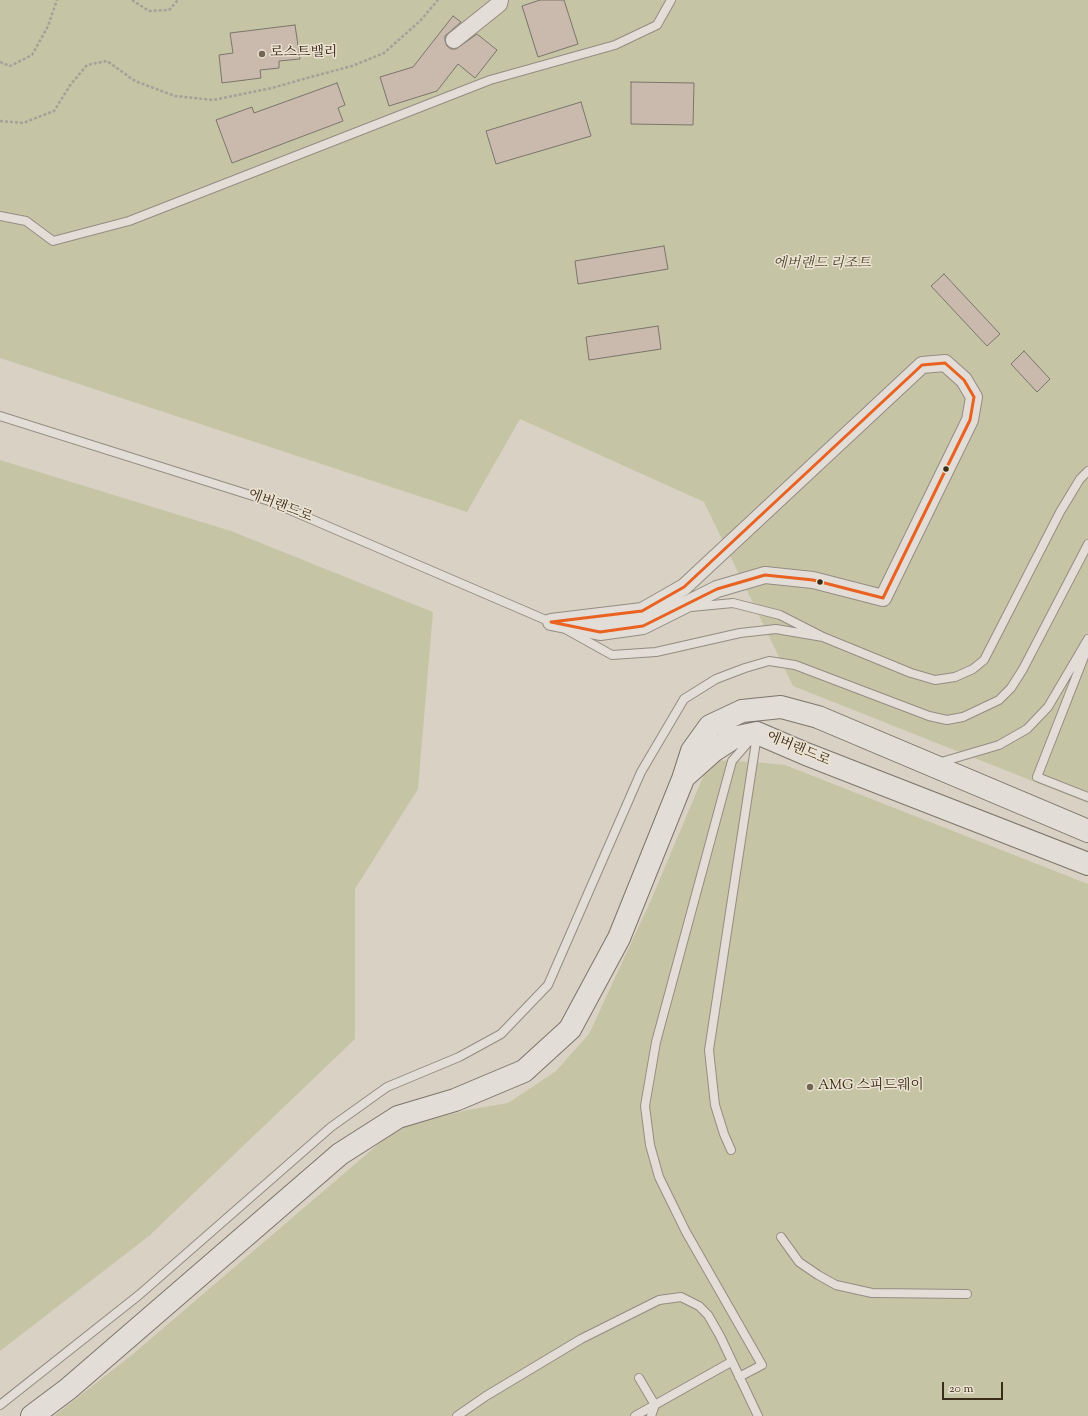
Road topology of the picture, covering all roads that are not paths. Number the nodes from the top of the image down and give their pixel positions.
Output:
1 (500, 0) edge
2 (671, 0) edge
3 (454, 40) dead end
4 (0, 216) edge
5 (0, 416) edge
6 (1088, 471) edge
7 (1088, 544) edge
8 (678, 608) junction
9 (642, 611) junction
10 (551, 622) junction
11 (824, 637) junction
12 (1088, 639) edge
13 (1088, 646) edge
14 (757, 733) junction
15 (931, 765) junction
16 (682, 779) junction
17 (1088, 797) edge
18 (1088, 831) edge
19 (1088, 864) edge
20 (731, 1150) dead end
21 (781, 1237) dead end
22 (967, 1294) dead end
23 (731, 1362) junction
24 (739, 1377) junction
25 (639, 1378) dead end
26 (0, 1405) edge
27 (655, 1405) junction
28 (32, 1416) edge
29 (457, 1416) edge
30 (635, 1416) edge
31 (651, 1416) edge
32 (758, 1416) edge

1 - 3 street
2 - 4 lane
5 - 10 lane, 에버랜드로
6 - 11 lane
7 - 26 lane
8 - 9 lane
8 - 9 street
8 - 10 street
8 - 11 lane
9 - 10 street
10 - 11 lane, 에버랜드로
12 - 15 lane
13 - 17 lane
14 - 16 street, 에버랜드로
14 - 19 street, 에버랜드로
14 - 20 lane
14 - 24 lane
15 - 16 street, 에버랜드로
15 - 18 street, 에버랜드로
16 - 28 street
21 - 22 lane
23 - 24 lane
23 - 27 lane
23 - 29 lane
24 - 32 lane
25 - 27 lane
27 - 30 lane
27 - 31 lane

